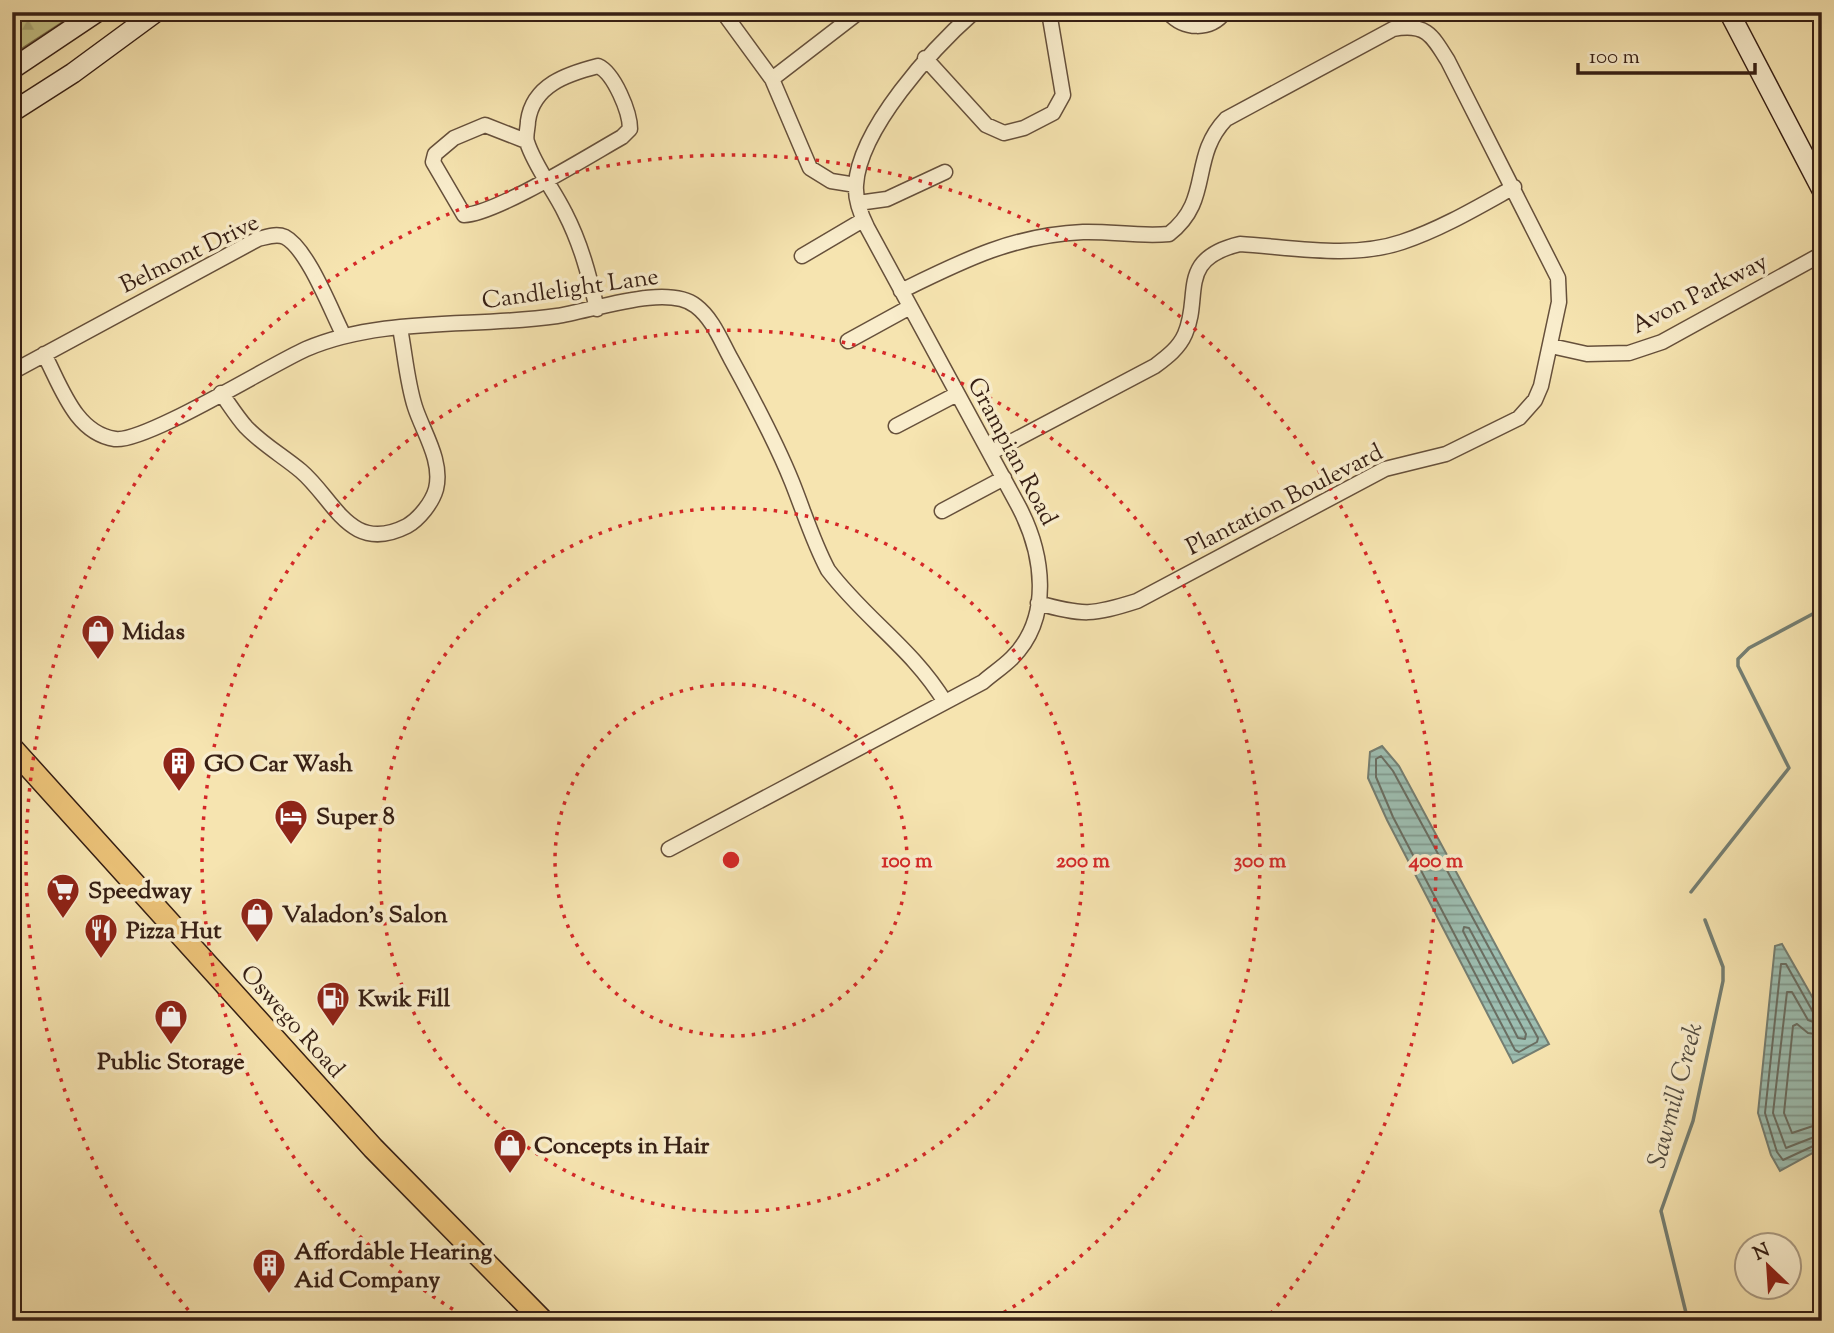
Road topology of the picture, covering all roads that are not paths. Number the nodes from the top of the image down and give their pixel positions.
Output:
1 (97, 12) edge
2 (156, 12) edge
3 (723, 12) edge
4 (859, 12) edge
5 (974, 12) edge
6 (1049, 12) edge
7 (1168, 12) edge
8 (1225, 12) edge
9 (1729, 12) edge
10 (925, 58) junction
11 (12, 69) edge
12 (772, 79) junction
13 (12, 112) edge
14 (526, 141) junction
15 (945, 172) dead end
16 (547, 178) junction
17 (856, 185) junction
18 (1514, 187) junction
19 (1822, 190) edge
20 (858, 203) junction
21 (863, 220) junction
22 (1822, 254) edge
23 (802, 256) dead end
24 (901, 291) junction
25 (910, 307) junction
26 (597, 309) junction
27 (400, 328) junction
28 (344, 336) junction
29 (848, 341) dead end
30 (1551, 346) junction
31 (44, 354) junction
32 (12, 372) edge
33 (221, 393) junction
34 (957, 394) junction
35 (896, 426) dead end
36 (990, 453) junction
37 (1004, 478) junction
38 (942, 511) dead end
39 (1038, 603) junction
40 (944, 702) junction
41 (12, 748) edge
42 (669, 849) dead end
43 (543, 1321) edge

1 - 11 main road
2 - 13 main road
3 - 12 street
4 - 12 street
5 - 10 street, Grampian Road
6 - 10 street
7 - 8 street
9 - 19 main road
10 - 17 street, Grampian Road
12 - 17 street
14 - 16 street
14 - 16 street
14 - 16 street
15 - 20 street
16 - 26 street
17 - 20 street, Grampian Road
18 - 24 street, Plantation Boulevard
18 - 30 street, Plantation Boulevard
18 - 36 street
20 - 21 street, Grampian Road
21 - 23 street
21 - 24 street, Grampian Road
22 - 30 street, Avon Parkway
24 - 25 street, Grampian Road
25 - 29 street
25 - 34 street, Grampian Road
26 - 27 street, Candlelight Lane
26 - 40 street, Candlelight Lane
27 - 28 street, Candlelight Lane
27 - 33 street
28 - 31 street, Belmont Drive
28 - 33 street, Candlelight Lane
30 - 39 street, Plantation Boulevard
31 - 32 street, Belmont Drive
31 - 33 street, Candlelight Lane
34 - 35 street
34 - 36 street, Grampian Road
36 - 37 street, Grampian Road
37 - 38 street
37 - 39 street, Grampian Road
39 - 40 street, Grampian Road
40 - 42 street, Grampian Road
41 - 43 main road, Oswego Road

